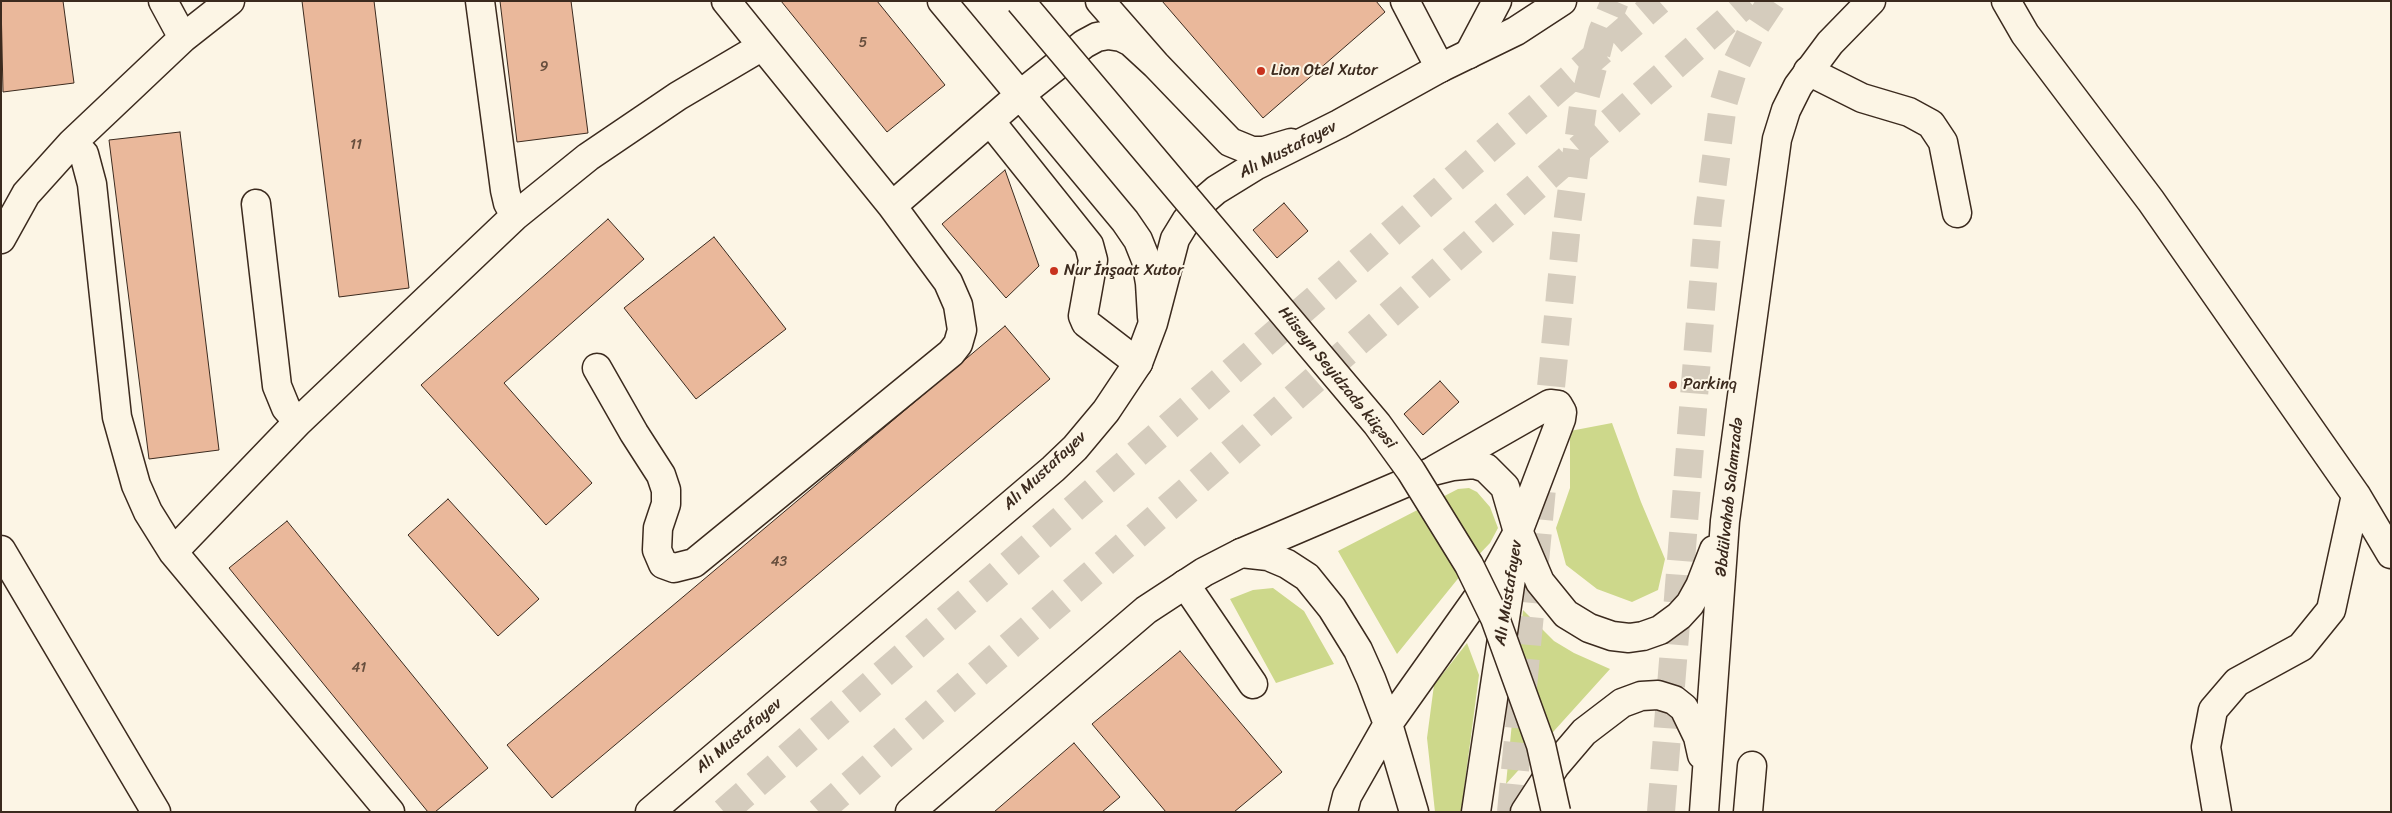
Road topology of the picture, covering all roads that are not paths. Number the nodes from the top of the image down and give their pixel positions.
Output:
1 (163, 1) edge
2 (230, 1) edge
3 (480, 1) edge
4 (726, 1) edge
5 (942, 1) edge
6 (1020, 1) edge
7 (1100, 1) edge
8 (1405, 1) edge
9 (1497, 1) edge
10 (1562, 1) edge
11 (1871, 1) edge
12 (2006, 1) edge
13 (182, 38) junction
14 (761, 47) junction
15 (1469, 54) junction
16 (1156, 65) junction
17 (1440, 68) junction
18 (1808, 71) junction
19 (1021, 94) junction
20 (990, 121) junction
21 (1339, 124) junction
22 (72, 143) junction
23 (256, 204) dead end
24 (892, 206) junction
25 (1957, 213) dead end
26 (515, 216) junction
27 (1, 239) edge
28 (1153, 323) junction
29 (1138, 363) junction
30 (597, 368) dead end
31 (298, 422) junction
32 (1433, 471) junction
33 (2356, 495) junction
34 (1725, 521) junction
35 (1518, 532) junction
36 (173, 552) junction
37 (1241, 553) junction
38 (2391, 554) edge
39 (6, 568) edge
40 (1184, 584) junction
41 (1253, 684) dead end
42 (1388, 724) junction
43 (1752, 766) dead end
44 (1706, 776) junction
45 (156, 812) edge
46 (390, 812) edge
47 (650, 812) edge
48 (910, 812) edge
49 (1343, 812) edge
50 (1414, 812) edge
51 (1476, 812) edge
52 (1525, 812) edge
53 (1556, 812) edge
54 (1704, 812) edge
55 (1748, 812) edge
56 (2217, 812) edge

1 - 13 main road
2 - 13 main road
3 - 26 main road
4 - 14 main road
5 - 19 main road
6 - 53 main road, Hüseyn Seyidzadə küçəsi, bridge
7 - 16 main road
8 - 17 main road
9 - 15 main road
10 - 15 main road, Alı Mustafayev
11 - 18 main road, Əbdülvahab Salamzadə
12 - 33 main road
13 - 22 main road
14 - 24 main road
14 - 26 main road
15 - 17 main road, Alı Mustafayev
16 - 19 main road
16 - 21 main road
17 - 21 main road, Alı Mustafayev
18 - 25 main road
18 - 34 main road, Əbdülvahab Salamzadə
19 - 20 main road
19 - 28 main road
20 - 24 main road
20 - 29 main road
21 - 28 main road, Alı Mustafayev
22 - 27 main road
22 - 36 main road
23 - 31 main road
24 - 30 main road
26 - 31 main road
28 - 29 main road, Alı Mustafayev
29 - 47 main road, Alı Mustafayev
31 - 36 main road
32 - 35 main road, Alı Mustafayev
32 - 35 main road
32 - 37 main road, Alı Mustafayev
33 - 38 main road
33 - 56 main road
34 - 35 main road
34 - 44 main road, Əbdülvahab Salamzadə
35 - 42 main road
35 - 51 main road, Alı Mustafayev
36 - 46 main road
37 - 40 main road, Alı Mustafayev
37 - 42 main road
39 - 45 main road
40 - 41 main road
40 - 48 main road, Alı Mustafayev
42 - 49 main road
42 - 50 main road
43 - 55 main road
44 - 52 main road
44 - 54 main road, Əbdülvahab Salamzadə

